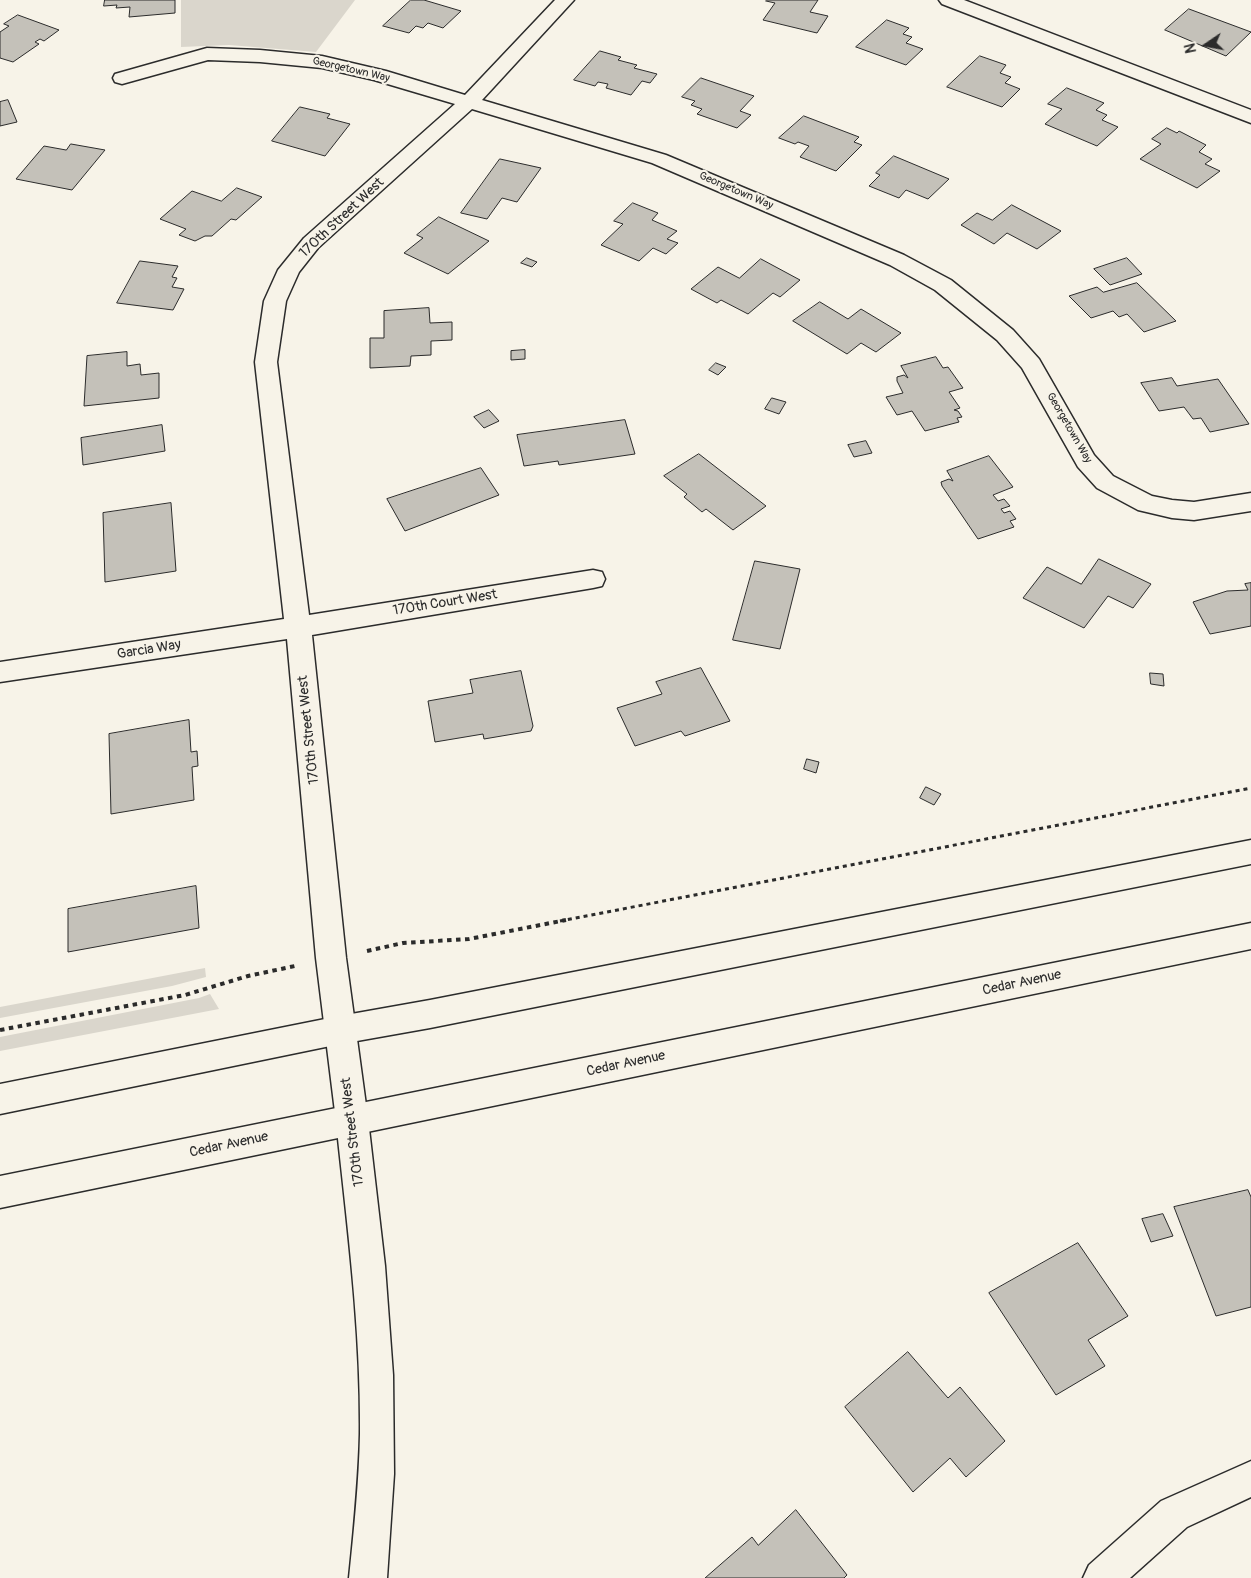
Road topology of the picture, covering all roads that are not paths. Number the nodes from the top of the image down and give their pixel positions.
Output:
1 (565, 0) edge
2 (948, 0) edge
3 (122, 78) dead end
4 (469, 102) junction
5 (1251, 117) edge
6 (1251, 502) edge
7 (593, 579) dead end
8 (298, 627) junction
9 (0, 672) edge
10 (1251, 852) edge
11 (1251, 936) edge
12 (340, 1030) junction
13 (0, 1098) edge
14 (352, 1120) junction
15 (0, 1192) edge
16 (1251, 1479) edge
17 (368, 1578) edge
18 (1102, 1578) edge

1 - 4 street, 170th Street West
2 - 5 street
3 - 4 street, Georgetown Way
4 - 6 street, Georgetown Way
4 - 8 street, 170th Street West
7 - 8 street, 170th Court West
8 - 9 street, Garcia Way
8 - 12 street, 170th Street West
10 - 12 street
11 - 14 street, Cedar Avenue
12 - 13 street
12 - 14 street, 170th Street West
14 - 15 street, Cedar Avenue
14 - 17 street, 170th Street West
16 - 18 street

